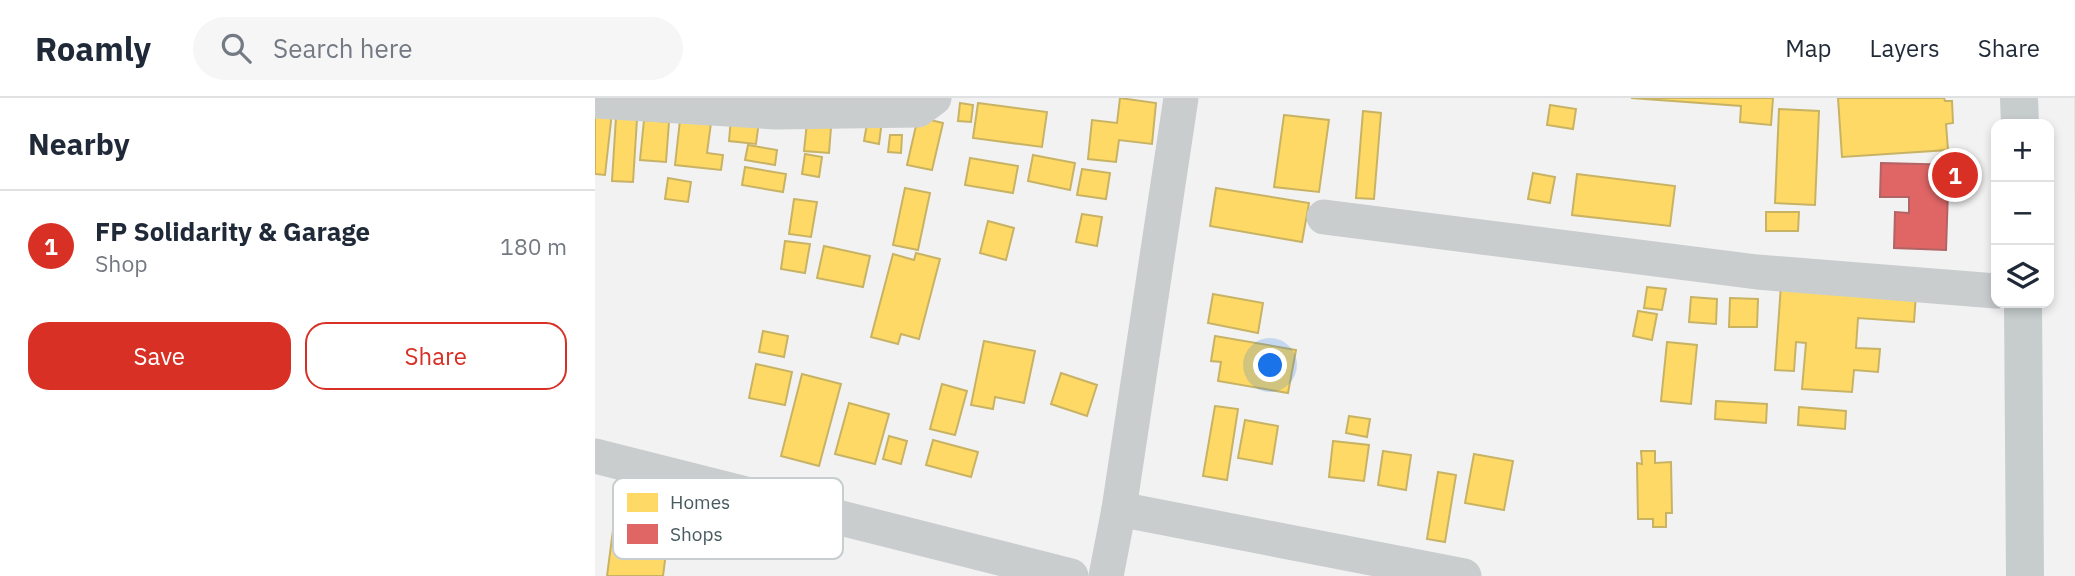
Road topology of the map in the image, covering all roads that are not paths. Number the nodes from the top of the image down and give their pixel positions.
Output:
1 (934, 98) edge
2 (1181, 98) edge
3 (2019, 98) edge
4 (595, 101) edge
5 (2020, 119) edge
6 (1324, 217) dead end
7 (1991, 292) edge
8 (2023, 308) edge
9 (595, 456) edge
10 (682, 478) edge
11 (1119, 509) junction
12 (843, 519) edge
13 (1071, 576) edge
14 (1106, 576) edge
15 (1464, 576) edge
16 (2025, 576) edge

1 - 4 street
2 - 11 street
3 - 5 main road
6 - 7 street
8 - 16 main road
9 - 10 street
11 - 14 street
11 - 15 street
12 - 13 street

